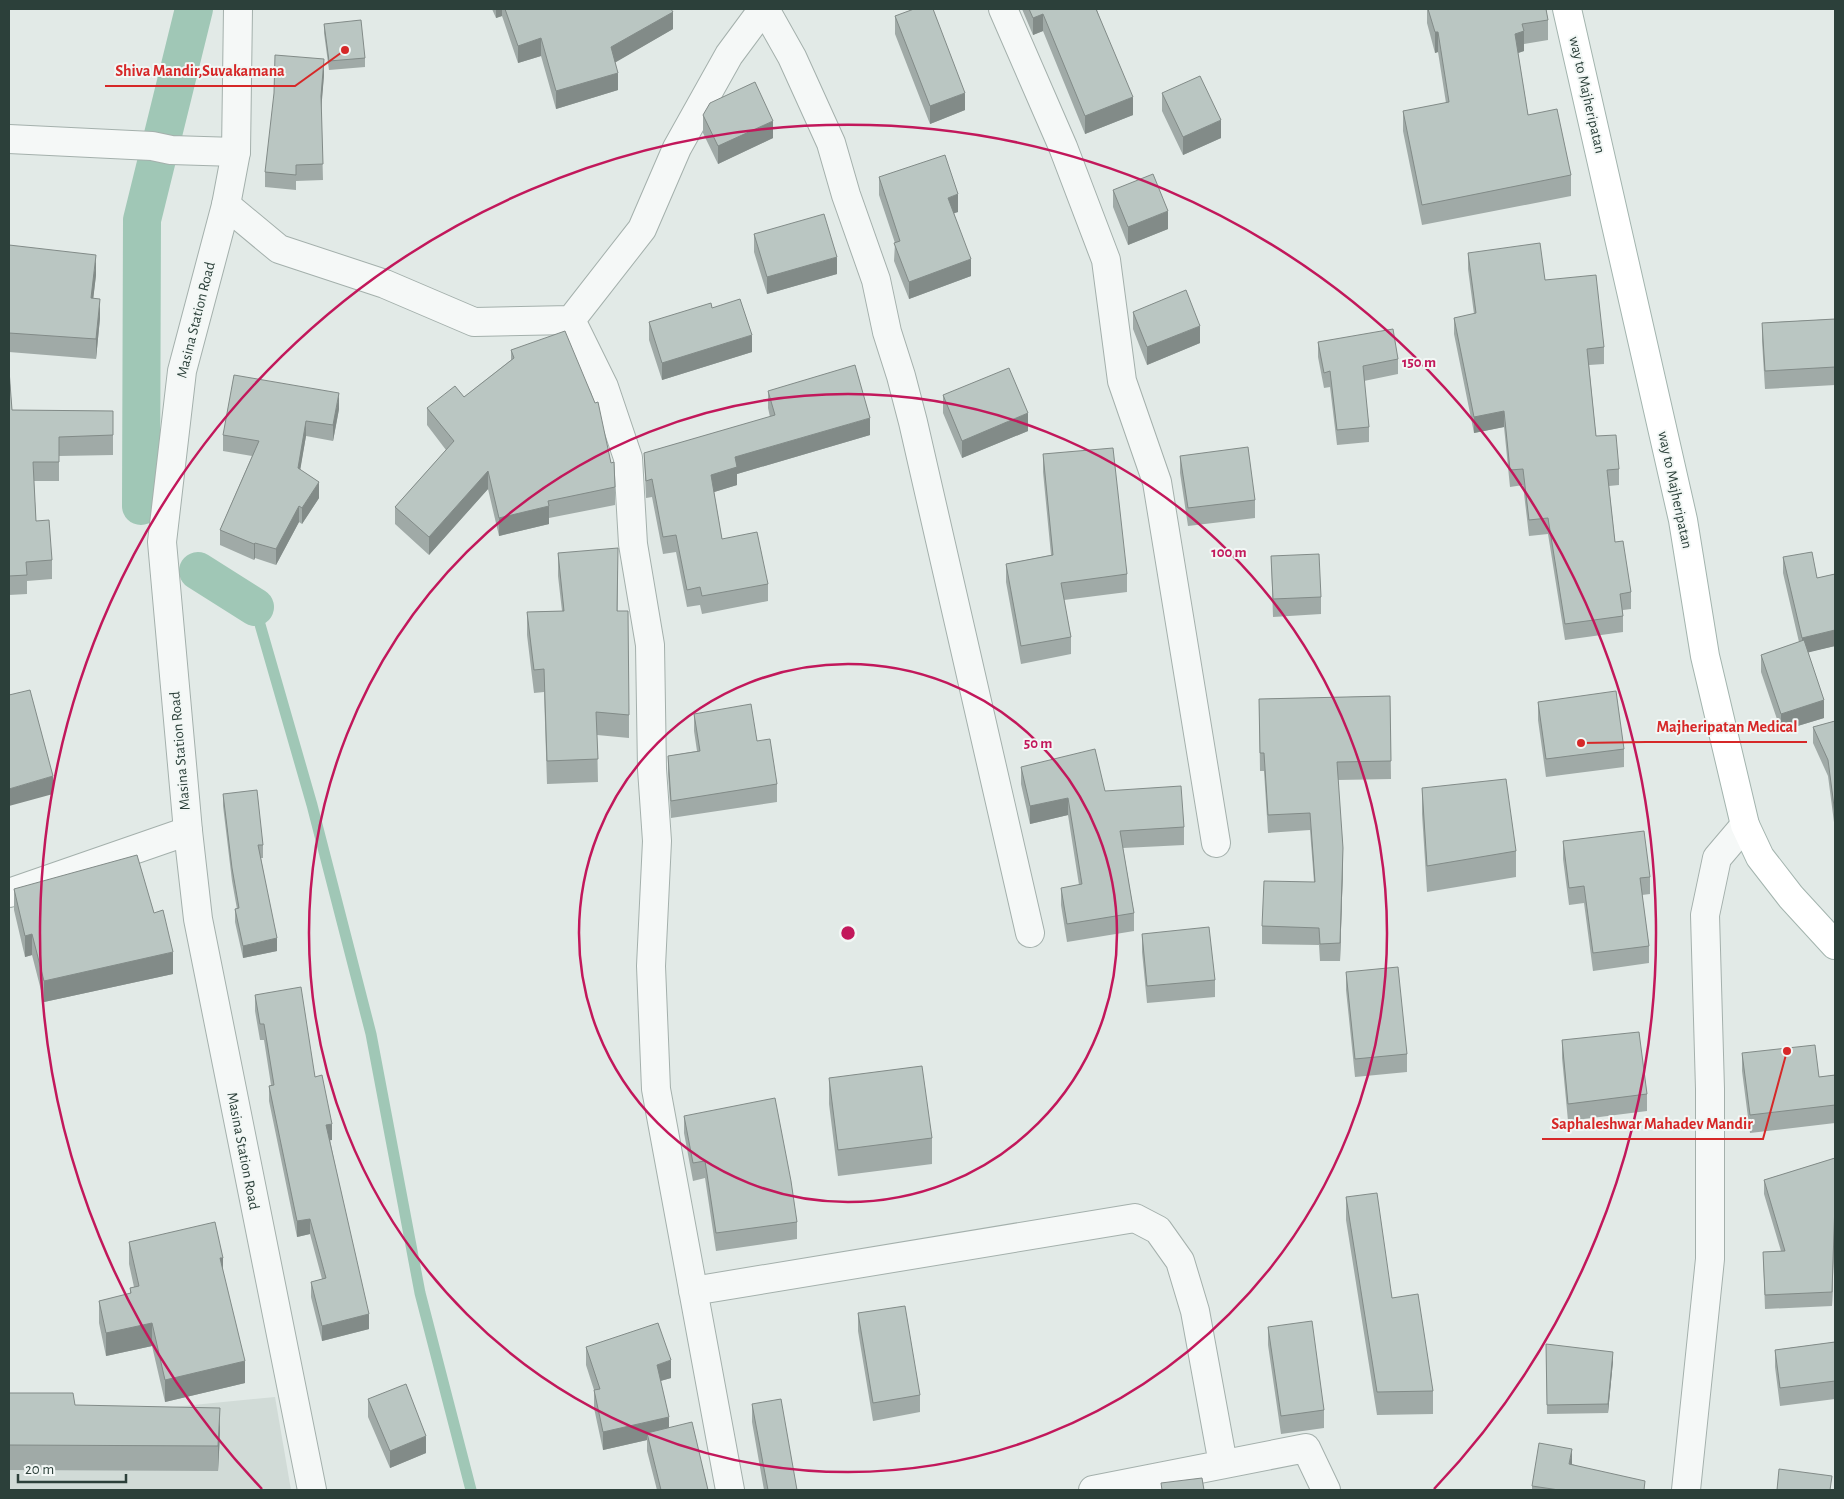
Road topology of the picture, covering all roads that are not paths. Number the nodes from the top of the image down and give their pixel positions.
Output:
1 (238, 9) edge
2 (764, 9) edge
3 (1003, 9) edge
4 (1567, 9) edge
5 (9, 139) edge
6 (236, 152) junction
7 (226, 205) junction
8 (571, 320) junction
9 (1745, 825) junction
10 (188, 831) junction
11 (1216, 843) dead end
12 (9, 893) edge
13 (1030, 933) dead end
14 (1835, 945) edge
15 (693, 1291) junction
16 (1223, 1464) junction
17 (312, 1490) edge
18 (730, 1490) edge
19 (1093, 1490) edge
20 (1326, 1490) edge
21 (1686, 1490) edge

1 - 6 street, Masina Station Road
2 - 8 street
2 - 13 street
3 - 11 street
4 - 9 main road, way to Majheripatan
5 - 6 street
6 - 7 street, Masina Station Road
7 - 8 street
7 - 10 street, Masina Station Road
8 - 15 street
9 - 14 main road, way to Majheripatan
9 - 21 street
10 - 12 street
10 - 17 street, Masina Station Road
15 - 16 street
15 - 18 street
16 - 19 street
16 - 20 street

